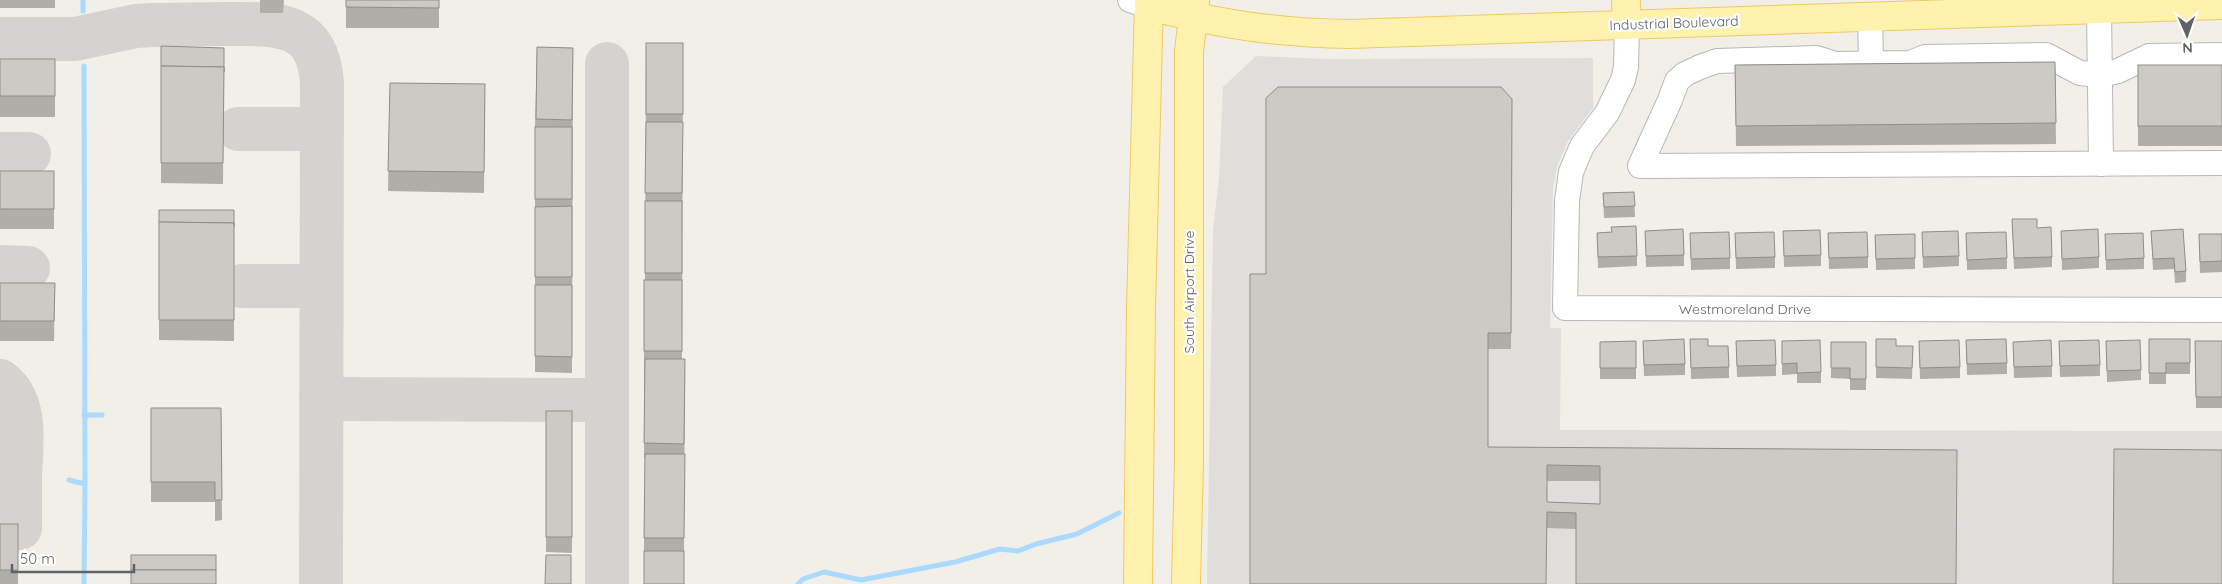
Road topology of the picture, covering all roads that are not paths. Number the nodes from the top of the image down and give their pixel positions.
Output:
1 (1143, 2) edge
2 (2099, 5) edge
3 (2222, 5) edge
4 (1194, 9) edge
5 (1626, 12) edge
6 (1870, 17) junction
7 (2222, 55) edge
8 (1871, 62) junction
9 (2100, 75) junction
10 (2222, 163) edge
11 (2101, 164) junction
12 (2222, 310) edge
13 (1138, 584) edge
14 (1186, 584) edge

1 - 4 main road, Industrial Boulevard
1 - 13 main road
2 - 3 main road, Industrial Boulevard
2 - 6 main road, Industrial Boulevard
2 - 9 street
4 - 5 main road, Industrial Boulevard
4 - 14 main road, South Airport Drive
5 - 6 main road, Industrial Boulevard
5 - 12 street, Westmoreland Drive
6 - 8 street
7 - 9 street
8 - 9 street
8 - 11 street
9 - 11 street
10 - 11 street

